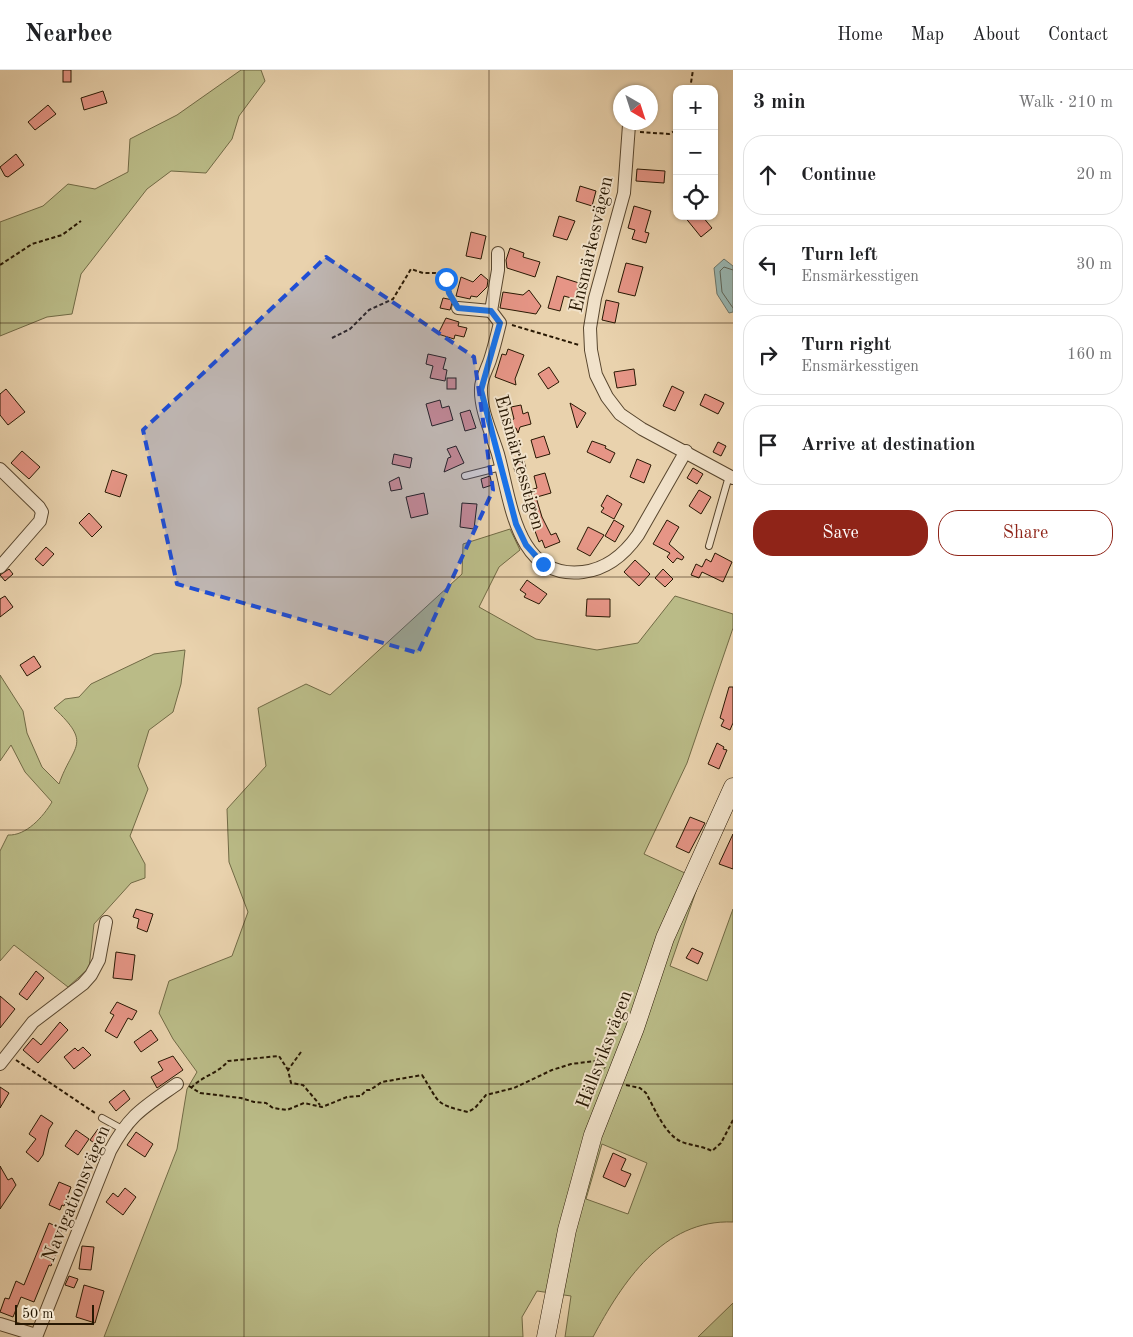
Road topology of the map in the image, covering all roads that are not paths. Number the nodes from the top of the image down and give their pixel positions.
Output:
1 (629, 130) edge
2 (498, 252) dead end
3 (458, 308) road end
4 (491, 311) junction
5 (686, 451) junction
6 (502, 467) junction
7 (0, 469) edge
8 (465, 476) dead end
9 (731, 477) edge
10 (709, 546) dead end
11 (0, 567) edge
12 (733, 787) edge
13 (106, 922) dead end
14 (0, 1064) edge
15 (176, 1084) road end
16 (102, 1118) road end
17 (122, 1129) junction
18 (0, 1324) edge
19 (36, 1336) edge
20 (546, 1337) edge

1 - 5 street, Ensmärkesvägen
2 - 4 street
3 - 4 street
4 - 6 street, Ensmärkesstigen
5 - 6 street, Ensmärkesstigen
5 - 9 street, Ensmärkesvägen
6 - 8 lane
7 - 11 street
9 - 10 lane
12 - 20 street, Hällsviksvägen
13 - 14 street
15 - 17 street, Navigationsvägen
16 - 17 lane
17 - 19 street, Navigationsvägen
18 - 19 street

